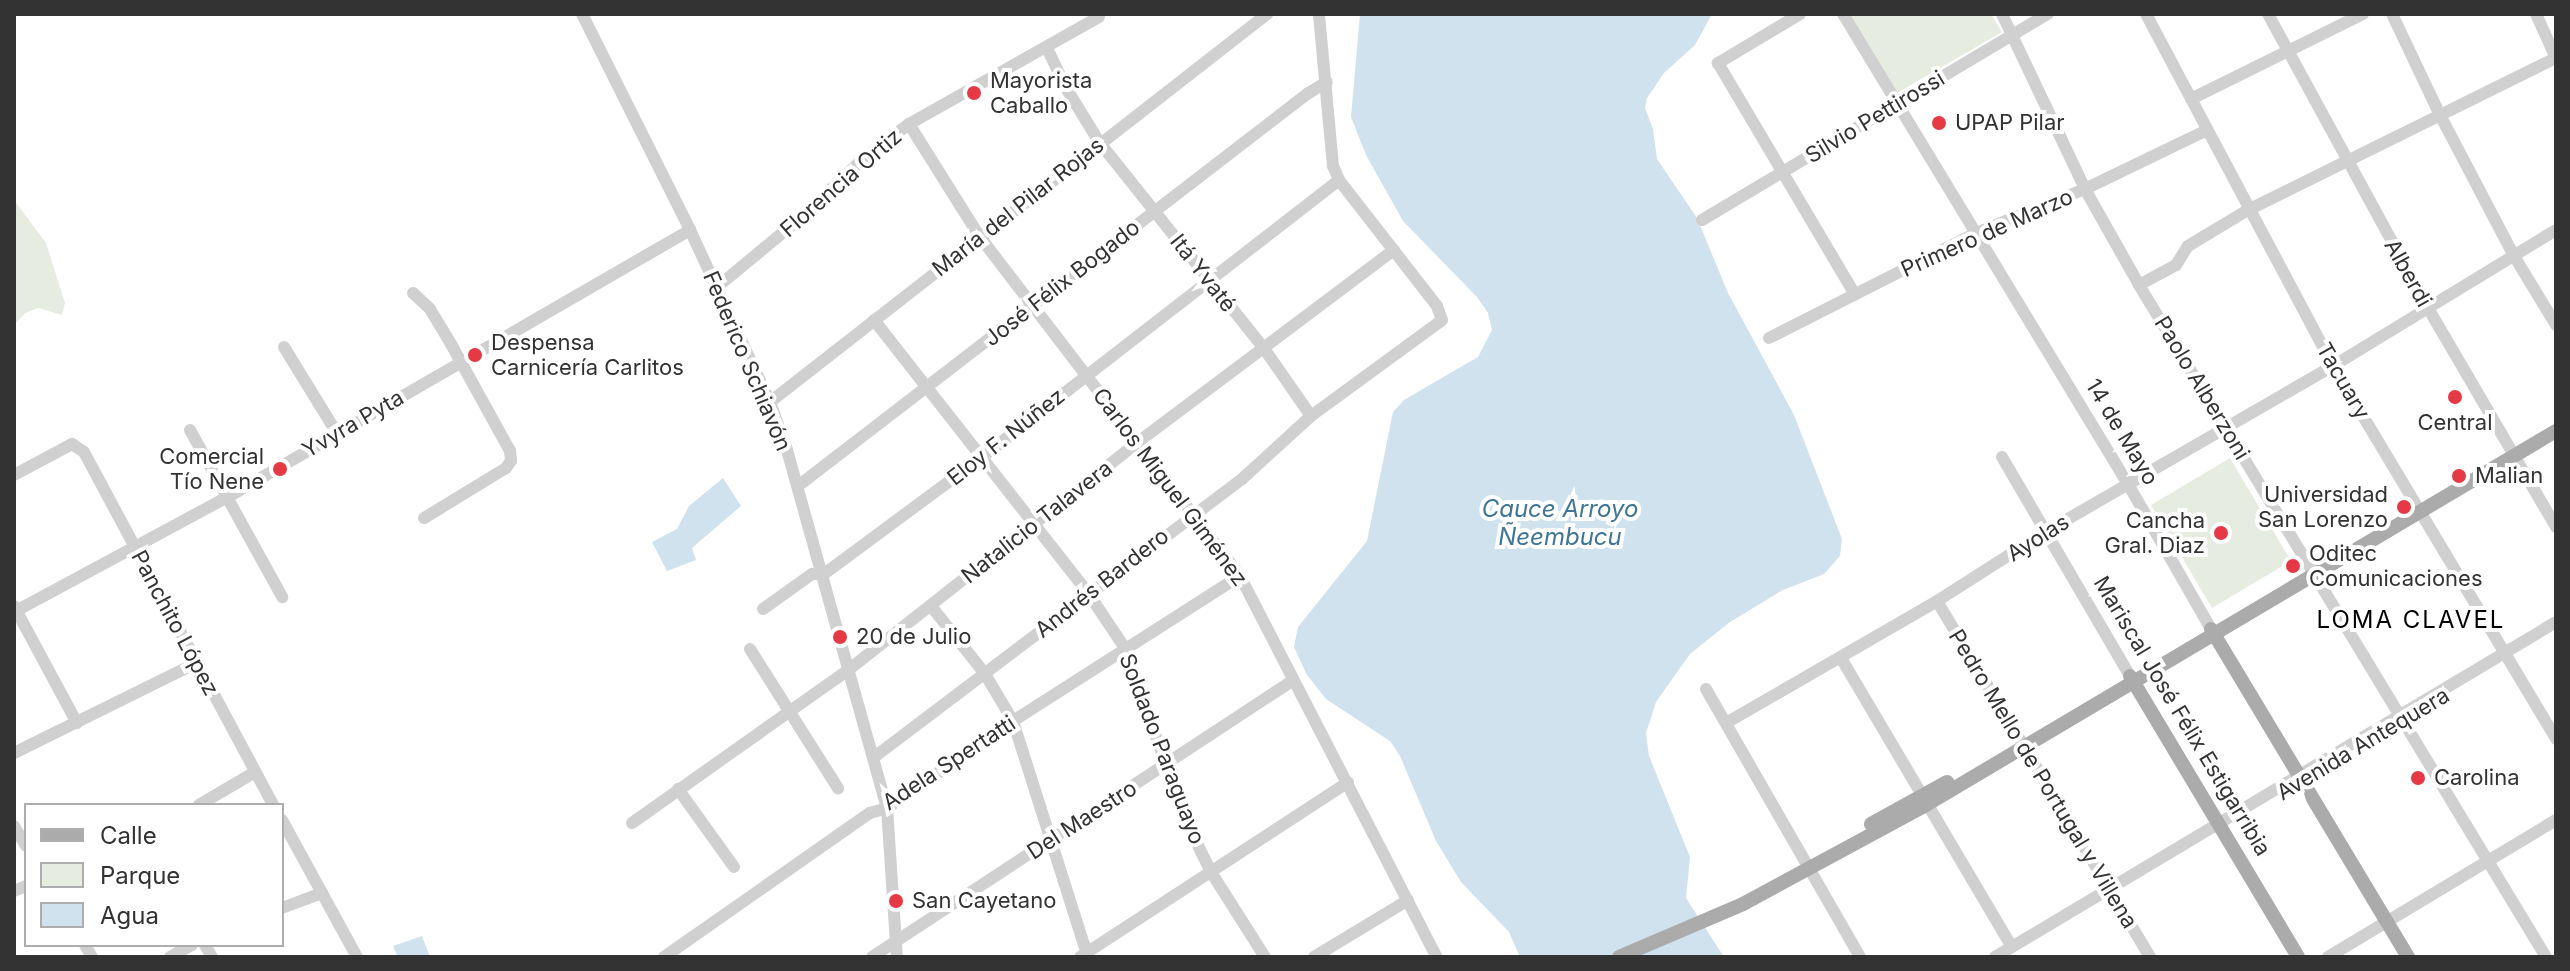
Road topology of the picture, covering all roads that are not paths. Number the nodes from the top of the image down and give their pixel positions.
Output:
1 (582, 14) edge
2 (1267, 14) edge
3 (1319, 14) edge
4 (1800, 14) edge
5 (1843, 14) edge
6 (2002, 14) edge
7 (2048, 14) edge
8 (2146, 14) edge
9 (2268, 14) edge
10 (2363, 14) edge
11 (2392, 14) edge
12 (2536, 14) edge
13 (1099, 17) dead end
14 (2013, 34) junction
15 (1047, 48) junction
16 (2555, 51) edge
17 (2288, 52) junction
18 (1327, 82) junction
19 (2191, 99) junction
20 (1897, 103) junction
21 (2440, 115) junction
22 (909, 124) junction
23 (2207, 130) junction
24 (1100, 143) junction
25 (2347, 163) junction
26 (1781, 172) junction
27 (1339, 180) junction
28 (2085, 189) junction
29 (2248, 210) junction
30 (1154, 211) junction
31 (1702, 220) dead end
32 (690, 230) junction
33 (2556, 230) edge
34 (1976, 233) junction
35 (980, 237) junction
36 (1394, 250) junction
37 (2514, 256) junction
38 (1209, 281) junction
39 (2139, 285) junction
40 (716, 288) junction
41 (413, 293) dead end
42 (1855, 295) junction
43 (1032, 306) junction
44 (2428, 308) junction
45 (874, 320) junction
46 (2556, 325) edge
47 (1769, 338) dead end
48 (284, 347) dead end
49 (1263, 347) junction
50 (461, 362) junction
51 (2333, 366) junction
52 (1086, 375) junction
53 (928, 388) junction
54 (770, 402) junction
55 (1311, 416) junction
56 (2556, 422) edge
57 (2226, 428) junction
58 (190, 430) dead end
59 (2556, 431) edge
60 (337, 433) junction
61 (1138, 442) junction
62 (2511, 452) junction
63 (982, 457) junction
64 (2002, 457) dead end
65 (14, 475) edge
66 (2128, 484) junction
67 (798, 486) junction
68 (228, 497) junction
69 (2416, 509) junction
70 (1192, 513) junction
71 (424, 518) dead end
72 (1033, 526) junction
73 (2556, 527) edge
74 (2047, 531) junction
75 (134, 546) junction
76 (2312, 572) junction
77 (824, 574) junction
78 (1240, 576) junction
79 (1088, 593) junction
80 (282, 597) dead end
81 (1937, 601) junction
82 (931, 606) junction
83 (763, 609) dead end
84 (15, 610) edge
85 (2556, 622) edge
86 (2556, 629) edge
87 (2213, 632) junction
88 (1125, 648) junction
89 (750, 649) dead end
90 (2506, 655) junction
91 (1841, 658) junction
92 (196, 663) junction
93 (847, 671) junction
94 (985, 674) junction
95 (2132, 679) junction
96 (1292, 681) junction
97 (1706, 689) dead end
98 (790, 712) junction
99 (2401, 717) junction
100 (1013, 721) junction
101 (77, 723) junction
102 (1726, 723) junction
103 (2556, 739) edge
104 (2021, 744) junction
105 (14, 753) edge
106 (873, 758) junction
107 (1165, 766) junction
108 (255, 772) junction
109 (2300, 778) junction
110 (1348, 782) junction
111 (838, 788) dead end
112 (678, 789) junction
113 (1924, 801) junction
114 (202, 803) edge
115 (272, 803) edge
116 (887, 814) junction
117 (2556, 820) edge
118 (632, 823) dead end
119 (284, 824) edge
120 (2221, 826) junction
121 (2556, 829) edge
122 (1052, 839) junction
123 (2490, 862) junction
124 (734, 867) dead end
125 (1808, 867) junction
126 (1211, 872) junction
127 (2111, 892) junction
128 (322, 893) junction
129 (1408, 900) junction
130 (284, 907) edge
131 (2389, 925) junction
132 (899, 939) junction
133 (188, 947) edge
134 (2003, 954) edge
135 (1085, 956) edge
136 (170, 957) edge
137 (357, 957) edge
138 (664, 957) edge
139 (872, 957) edge
140 (897, 957) edge
141 (905, 957) edge
142 (1265, 957) edge
143 (1314, 957) edge
144 (1437, 957) edge
145 (1619, 957) edge
146 (1860, 957) edge
147 (2150, 957) edge
148 (2298, 957) edge
149 (2328, 957) edge
150 (2342, 957) edge
151 (2408, 957) edge
152 (2546, 957) edge

1 - 32 street, Federico Schiavón
2 - 24 street, María del Pilar Rojas
3 - 18 street
4 - 26 street
5 - 20 street, 14 de Mayo
6 - 14 street, Paolo Alberzoni
7 - 14 street, Silvio Pettirossi
8 - 19 street, Tacuary
9 - 17 street, Alberdi
10 - 17 street
11 - 21 street
12 - 16 street
13 - 15 street, Florencia Ortiz
14 - 20 street, Silvio Pettirossi
14 - 28 street, Paolo Alberzoni
15 - 22 street, Florencia Ortiz
15 - 24 street, Itá Yvaté
16 - 21 street
17 - 19 street
17 - 25 street, Alberdi
18 - 27 street
18 - 30 street, José Félix Bogado
19 - 23 street, Tacuary
20 - 26 street, Silvio Pettirossi
20 - 34 street, 14 de Mayo
21 - 25 street
21 - 37 street
22 - 35 street, Carlos Miguel Giménez
22 - 40 street, Florencia Ortiz
23 - 28 street, Primero de Marzo
23 - 29 street, Tacuary
24 - 30 street, Itá Yvaté
24 - 35 street, María del Pilar Rojas
25 - 29 street
25 - 44 street, Alberdi
26 - 31 street, Silvio Pettirossi
26 - 42 street
27 - 36 street
27 - 38 street, Eloy F. Núñez
28 - 34 street, Primero de Marzo
28 - 39 street, Paolo Alberzoni
29 - 39 street
29 - 51 street, Tacuary
30 - 38 street, Itá Yvaté
30 - 43 street, José Félix Bogado
32 - 40 street, Federico Schiavón
32 - 50 street, Yvyra Pyta
33 - 37 street, Ayolas
34 - 42 street, Primero de Marzo
34 - 66 street, 14 de Mayo
35 - 43 street, Carlos Miguel Giménez
35 - 45 street, María del Pilar Rojas
36 - 49 street, Natalicio Talavera
36 - 55 street, Andrés Bardero
37 - 44 street, Ayolas
37 - 46 street
38 - 49 street, Itá Yvaté
38 - 52 street, Eloy F. Núñez
39 - 57 street, Paolo Alberzoni
40 - 54 street, Federico Schiavón
41 - 50 street
42 - 47 street, Primero de Marzo
43 - 52 street, Carlos Miguel Giménez
43 - 53 street, José Félix Bogado
44 - 51 street, Ayolas
44 - 62 street, Alberdi
45 - 53 street, Soldado Paraguayo
45 - 54 street, María del Pilar Rojas
48 - 60 street
49 - 55 street, Itá Yvaté
49 - 61 street, Natalicio Talavera
50 - 60 street, Yvyra Pyta
50 - 71 street
51 - 57 street, Ayolas
51 - 69 street, Tacuary
52 - 61 street, Carlos Miguel Giménez
52 - 63 street, Eloy F. Núñez
53 - 63 street, Soldado Paraguayo
53 - 67 street, José Félix Bogado
54 - 67 street, Federico Schiavón
55 - 70 street, Andrés Bardero
56 - 62 main road
57 - 66 street, Ayolas
57 - 76 street, Paolo Alberzoni
58 - 68 street
59 - 62 main road
60 - 68 street, Yvyra Pyta
61 - 70 street, Carlos Miguel Giménez
61 - 72 street, Natalicio Talavera
62 - 69 main road
62 - 73 street, Alberdi
63 - 72 street, Soldado Paraguayo
63 - 77 street, Eloy F. Núñez
64 - 74 street, Mariscal José Félix Estigarribia
65 - 75 street, Panchito López
66 - 74 street, Ayolas
66 - 87 street, 14 de Mayo
67 - 77 street, Federico Schiavón
68 - 75 street, Yvyra Pyta
68 - 80 street
69 - 76 main road
69 - 90 street, Tacuary
70 - 78 street, Carlos Miguel Giménez
70 - 79 street, Andrés Bardero
72 - 79 street, Soldado Paraguayo
72 - 82 street, Natalicio Talavera
74 - 81 street, Ayolas
74 - 95 street, Mariscal José Félix Estigarribia
75 - 84 street, Yvyra Pyta
75 - 92 street, Panchito López
76 - 87 main road
76 - 99 street, Paolo Alberzoni
77 - 83 street, Eloy F. Núñez
77 - 93 street, Federico Schiavón
78 - 88 street, Adela Spertatti
78 - 96 street, Carlos Miguel Giménez
79 - 88 street, Soldado Paraguayo
79 - 94 street, Andrés Bardero
81 - 91 street, Ayolas
81 - 104 street, Pedro Mello de Portugal y Villena
82 - 93 street, Natalicio Talavera
82 - 94 street
84 - 101 street
85 - 90 street, Avenida Antequera
86 - 90 street, Avenida Antequera
87 - 95 main road
87 - 109 main road, 14 de Mayo
88 - 100 street, Adela Spertatti
88 - 107 street, Soldado Paraguayo
89 - 98 street
90 - 99 street, Avenida Antequera
90 - 103 street, Tacuary
91 - 102 street, Ayolas
91 - 113 street
92 - 101 street
92 - 108 street, Panchito López
93 - 98 street, Natalicio Talavera
93 - 106 street, Federico Schiavón
94 - 100 street
94 - 106 street, Andrés Bardero
95 - 104 main road
95 - 120 main road, Mariscal José Félix Estigarribia
96 - 107 street, Del Maestro
96 - 110 street, Carlos Miguel Giménez
97 - 102 street
98 - 111 street
98 - 112 street, Natalicio Talavera
99 - 109 street, Avenida Antequera
99 - 123 street, Paolo Alberzoni
100 - 116 street, Adela Spertatti
100 - 122 street
101 - 105 street
102 - 125 street
104 - 113 main road
104 - 127 street, Pedro Mello de Portugal y Villena
106 - 116 street, Federico Schiavón
107 - 122 street, Del Maestro
107 - 126 street, Soldado Paraguayo
108 - 114 street
108 - 115 street, Panchito López
109 - 120 street, Avenida Antequera
109 - 131 main road, 14 de Mayo
110 - 126 street
110 - 129 street, Carlos Miguel Giménez
112 - 118 street, Natalicio Talavera
112 - 124 street
113 - 125 main road
113 - 134 street
116 - 132 street, Federico Schiavón
116 - 138 street, Adela Spertatti
117 - 123 street
119 - 128 street
120 - 127 street, Avenida Antequera
120 - 148 main road, Mariscal José Félix Estigarribia
121 - 123 street
122 - 132 street, Del Maestro
122 - 135 street
123 - 131 street
123 - 152 street, Paolo Alberzoni
125 - 145 main road
125 - 146 street
126 - 135 street
126 - 142 street, Soldado Paraguayo
127 - 134 street, Avenida Antequera
127 - 147 street, Pedro Mello de Portugal y Villena
128 - 130 street
128 - 137 street
129 - 143 street
129 - 144 street, Carlos Miguel Giménez
131 - 149 street
131 - 150 street
131 - 151 main road, 14 de Mayo
132 - 139 street, Del Maestro
132 - 140 street, Federico Schiavón
132 - 141 street, Federico Schiavón
133 - 136 street

